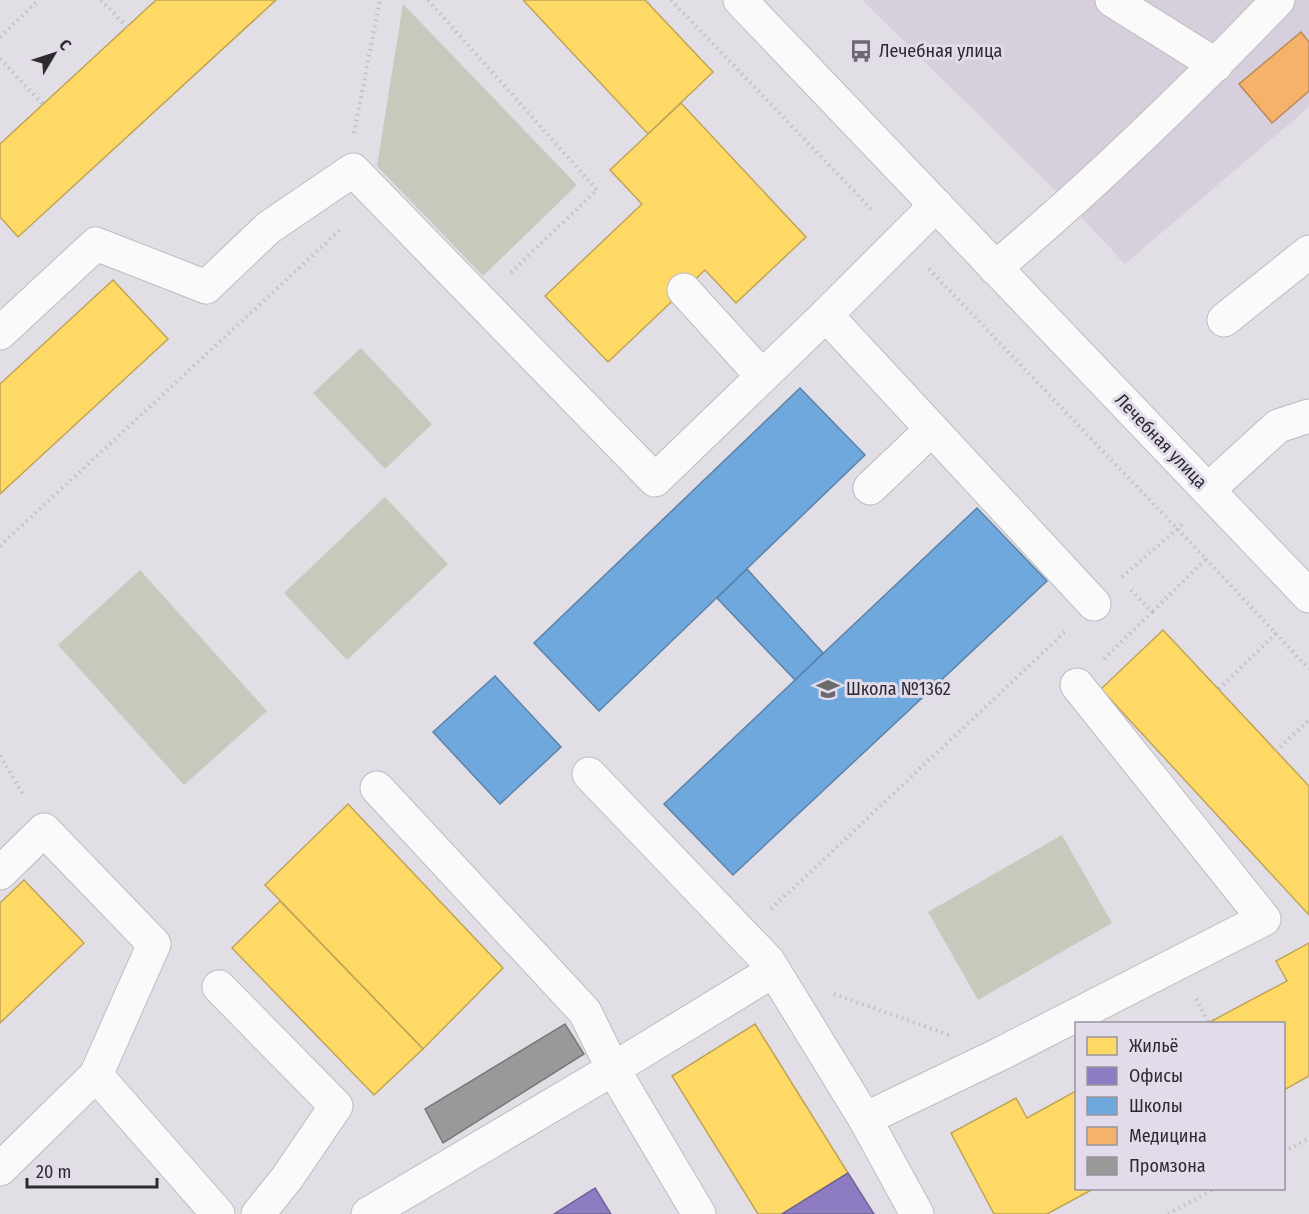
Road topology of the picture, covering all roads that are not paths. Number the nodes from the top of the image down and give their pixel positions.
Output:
1 (740, 0) edge
2 (1112, 0) edge
3 (1278, 0) edge
4 (1216, 65) junction
5 (936, 205) junction
6 (1309, 252) edge
7 (995, 268) junction
8 (684, 290) dead end
9 (826, 315) junction
10 (1224, 320) dead end
11 (0, 333) edge
12 (762, 376) junction
13 (1309, 416) edge
14 (931, 430) junction
15 (870, 488) dead end
16 (1211, 494) junction
17 (1309, 596) edge
18 (1094, 604) road end
19 (1077, 685) dead end
20 (588, 774) dead end
21 (377, 788) dead end
22 (0, 873) edge
23 (773, 971) junction
24 (219, 987) dead end
25 (613, 1069) junction
26 (96, 1075) junction
27 (864, 1119) junction
28 (0, 1169) edge
29 (382, 1210) edge
30 (218, 1214) edge
31 (258, 1214) edge
32 (699, 1214) edge
33 (917, 1214) edge

1 - 5 street, Лечебная улица
2 - 4 street
3 - 4 street
4 - 7 street
5 - 7 street, Лечебная улица
5 - 9 street
6 - 10 street
7 - 16 street, Лечебная улица
8 - 12 street
9 - 12 street
9 - 14 street
11 - 12 street
13 - 16 street
14 - 15 street
14 - 18 street
16 - 17 street, Лечебная улица
19 - 27 street
20 - 23 street
21 - 25 street
22 - 26 street
23 - 25 street
23 - 27 street
24 - 31 street
25 - 29 street
25 - 32 street
26 - 28 street
26 - 30 street
27 - 33 street

